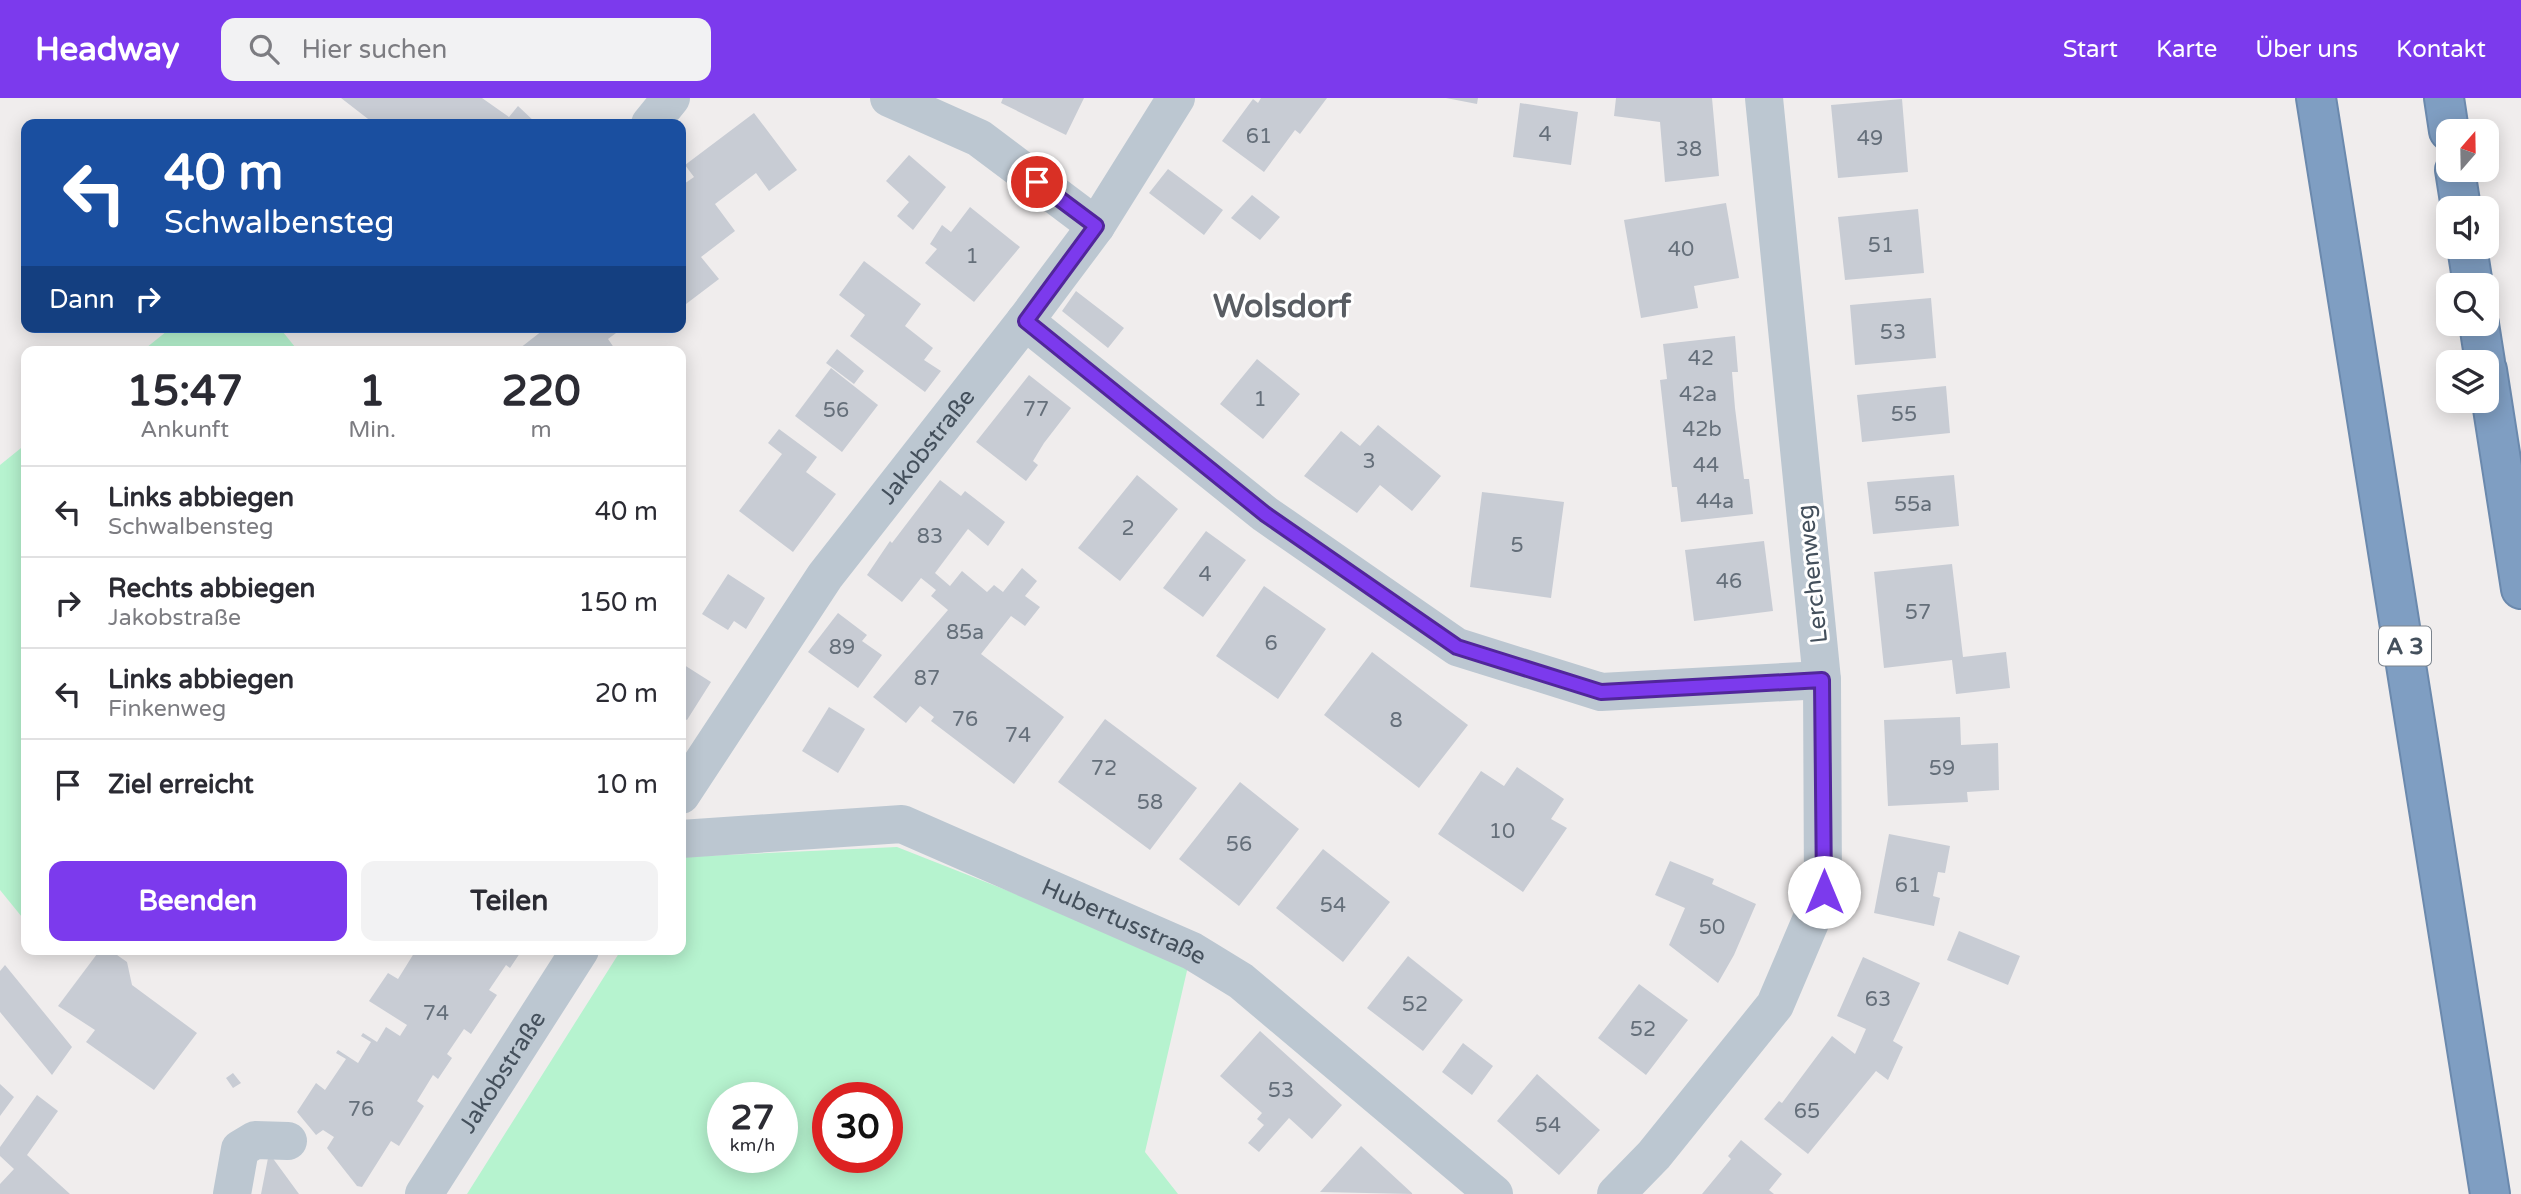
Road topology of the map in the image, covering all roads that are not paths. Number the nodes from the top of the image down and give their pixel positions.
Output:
1 (671, 98) edge
2 (889, 98) edge
3 (1176, 98) edge
4 (1764, 98) edge
5 (2316, 98) edge
6 (2444, 98) edge
7 (654, 119) edge
8 (2447, 119) edge
9 (1096, 226) junction
10 (1026, 321) junction
11 (2494, 413) edge
12 (2521, 589) edge
13 (1822, 680) junction
14 (686, 788) edge
15 (686, 839) edge
16 (577, 955) edge
17 (288, 1141) dead end
18 (232, 1194) edge
19 (424, 1194) edge
20 (1494, 1194) edge
21 (1616, 1194) edge
22 (2490, 1194) edge

1 - 7 street
2 - 9 street
3 - 9 street, Jakobstraße
4 - 13 street, Lerchenweg
5 - 22 highway, A 3
6 - 8 highway
9 - 10 street, Jakobstraße
10 - 13 street
10 - 14 street, Jakobstraße
11 - 12 highway
13 - 21 street, Lerchenweg
15 - 20 street, Hubertusstraße
16 - 19 street, Jakobstraße
17 - 18 street

